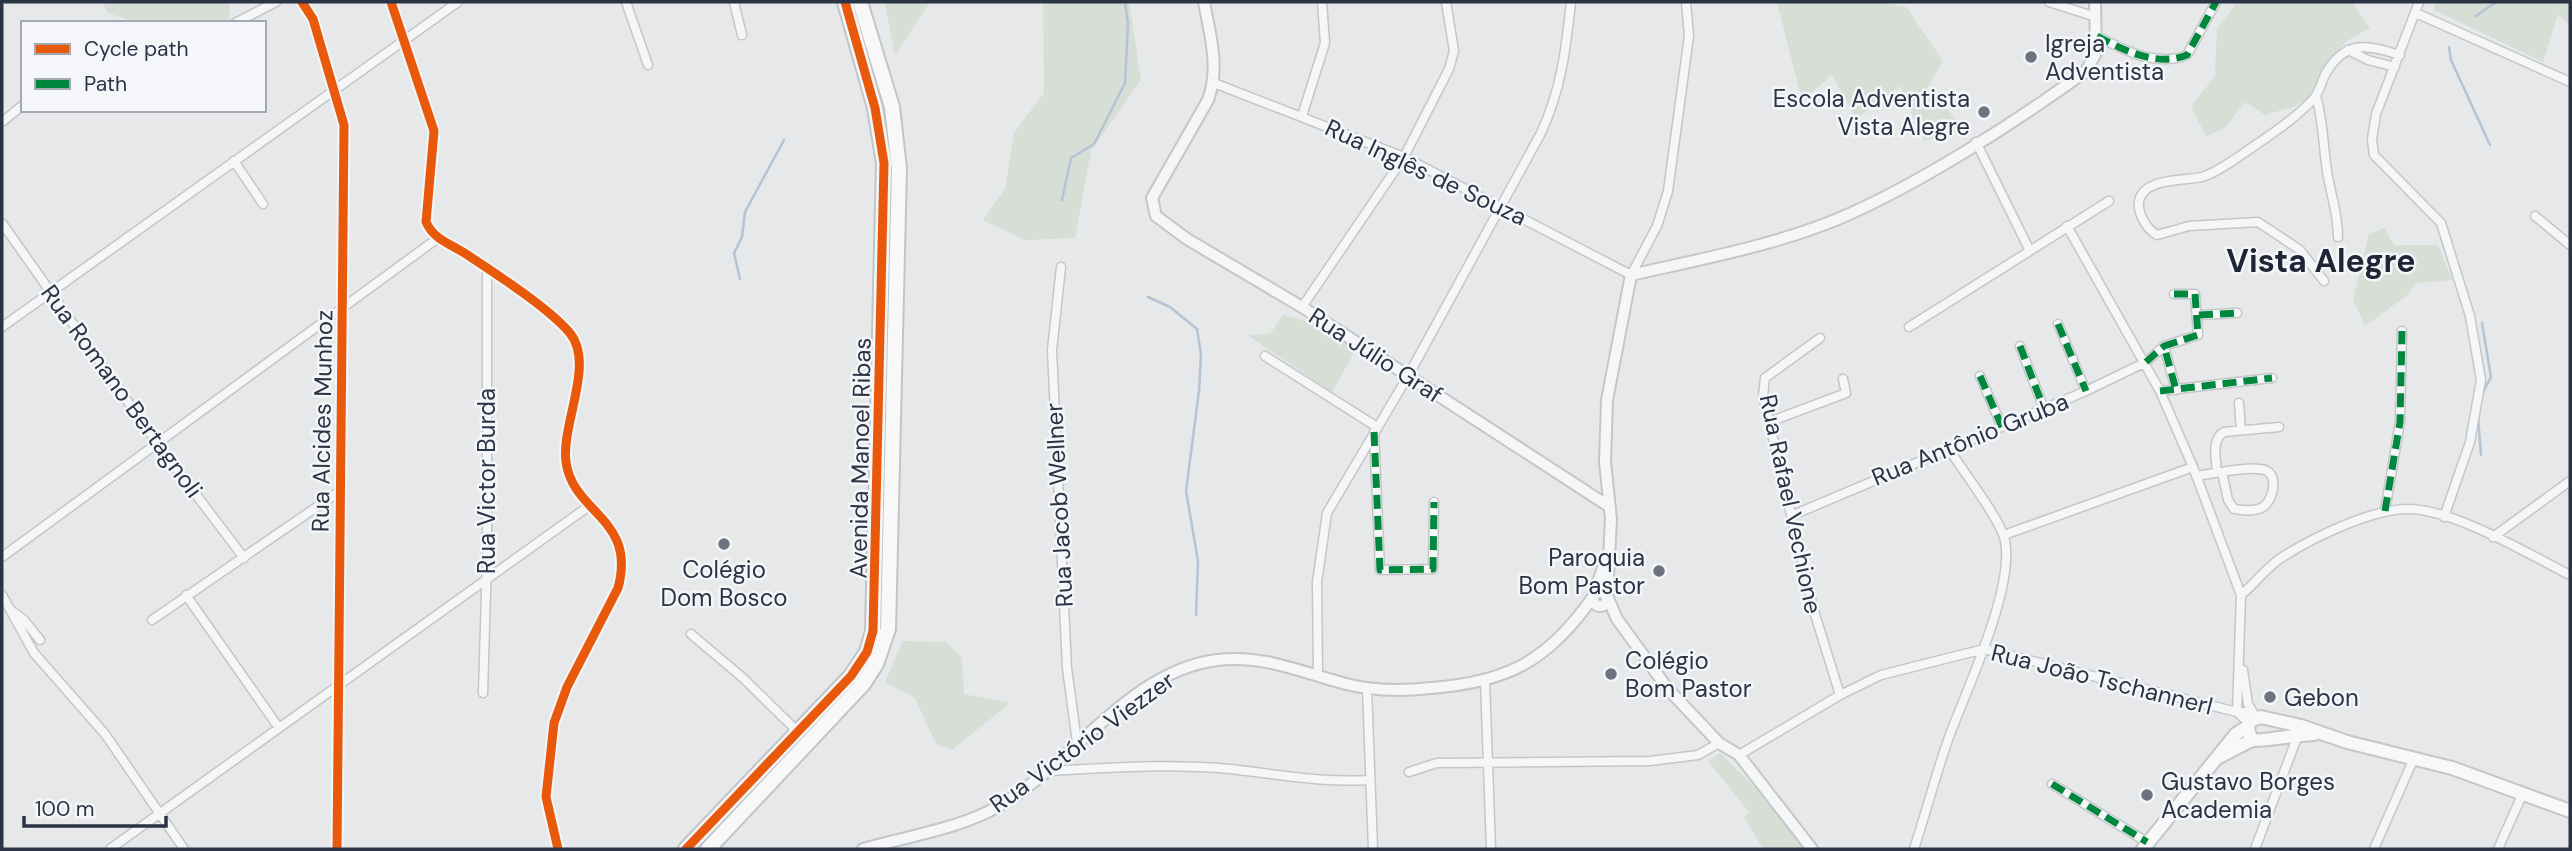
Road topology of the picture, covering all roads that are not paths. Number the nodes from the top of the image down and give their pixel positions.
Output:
1 (276, 2) edge
2 (302, 2) edge
3 (391, 2) edge
4 (458, 2) edge
5 (626, 2) edge
6 (734, 2) edge
7 (845, 2) edge
8 (860, 2) edge
9 (1204, 2) edge
10 (1322, 2) edge
11 (1446, 2) edge
12 (1571, 2) edge
13 (1686, 2) edge
14 (2049, 2) edge
15 (2095, 2) edge
16 (2216, 2) edge
17 (2419, 2) edge
18 (2416, 13) junction
19 (2096, 17) junction
20 (239, 21) edge
21 (742, 35) dead end
22 (2097, 36) junction
23 (403, 40) junction
24 (2348, 50) junction
25 (2400, 55) junction
26 (648, 65) dead end
27 (2395, 67) junction
28 (2570, 82) edge
29 (1214, 83) junction
30 (335, 89) junction
31 (2316, 96) junction
32 (21, 107) edge
33 (1302, 116) junction
34 (2, 122) edge
35 (1976, 142) junction
36 (1404, 157) junction
37 (234, 161) junction
38 (884, 187) junction
39 (2109, 201) dead end
40 (263, 204) dead end
41 (1500, 204) junction
42 (899, 210) junction
43 (2535, 216) dead end
44 (2, 223) edge
45 (2067, 226) junction
46 (2338, 237) dead end
47 (438, 238) junction
48 (2570, 245) edge
49 (2029, 249) junction
50 (1061, 267) dead end
51 (486, 269) junction
52 (1631, 275) junction
53 (2324, 281) dead end
54 (51, 292) junction
55 (2174, 294) dead end
56 (1302, 307) junction
57 (342, 308) junction
58 (2237, 313) dead end
59 (2199, 315) junction
60 (2058, 324) dead end
61 (2, 327) edge
62 (1909, 327) dead end
63 (2402, 331) dead end
64 (1820, 338) dead end
65 (2020, 346) dead end
66 (2164, 346) junction
67 (1265, 356) dead end
68 (2146, 362) junction
69 (1408, 376) junction
70 (1980, 376) dead end
71 (2272, 378) dead end
72 (1843, 379) dead end
73 (2176, 390) junction
74 (2087, 391) junction
75 (2160, 391) junction
76 (2239, 403) dead end
77 (2044, 409) junction
78 (1769, 422) junction
79 (2001, 427) junction
80 (2279, 428) dead end
81 (1376, 430) junction
82 (2241, 430) junction
83 (887, 435) junction
84 (157, 443) junction
85 (1949, 449) junction
86 (2193, 467) junction
87 (2219, 472) junction
88 (886, 473) junction
89 (2196, 476) junction
90 (2570, 481) edge
91 (340, 491) junction
92 (1434, 502) dead end
93 (589, 506) junction
94 (1610, 507) junction
95 (2385, 511) junction
96 (1793, 515) junction
97 (2444, 517) junction
98 (2004, 535) junction
99 (2493, 537) junction
100 (2, 556) edge
101 (244, 558) junction
102 (2570, 575) edge
103 (485, 580) junction
104 (186, 595) junction
105 (2241, 595) junction
106 (2, 596) edge
107 (1600, 599) junction
108 (9, 609) junction
109 (152, 620) dead end
110 (691, 634) dead end
111 (40, 640) dead end
112 (2239, 643) junction
113 (1984, 649) junction
114 (1318, 675) junction
115 (1485, 681) junction
116 (338, 686) junction
117 (1367, 688) junction
118 (483, 693) dead end
119 (1840, 695) junction
120 (2237, 712) junction
121 (2254, 723) junction
122 (279, 728) junction
123 (798, 732) junction
124 (2318, 733) junction
125 (2298, 735) junction
126 (2269, 738) junction
127 (1077, 742) junction
128 (1719, 743) junction
129 (1739, 755) junction
130 (2414, 758) junction
131 (1490, 762) junction
132 (1044, 771) junction
133 (1409, 772) dead end
134 (1369, 780) junction
135 (2052, 784) dead end
136 (2523, 793) junction
137 (2570, 811) edge
138 (159, 814) junction
139 (2145, 846) edge
140 (869, 848) edge
141 (110, 849) edge
142 (184, 849) edge
143 (337, 849) edge
144 (558, 849) edge
145 (686, 849) edge
146 (708, 849) edge
147 (1373, 849) edge
148 (1491, 849) edge
149 (1812, 849) edge
150 (1914, 849) edge
151 (2255, 849) edge
152 (2374, 849) edge
153 (2498, 849) edge

1 - 20 street
2 - 30 street, Rua Alcides Munhoz
3 - 23 street
4 - 23 street
5 - 26 street
6 - 21 street
7 - 38 main road, Avenida Manoel Ribas
8 - 42 main road, Avenida Manoel Ribas
9 - 29 street
10 - 33 street
11 - 36 street
12 - 41 street
13 - 52 street
14 - 19 street
15 - 19 street
16 - 22 street
17 - 18 street
18 - 25 street
18 - 28 street
19 - 22 street
22 - 35 street
23 - 30 street
23 - 47 street
24 - 25 street
24 - 27 street
24 - 31 street
25 - 27 street
27 - 97 street
29 - 33 street, Rua Inglês de Souza
29 - 56 street, Rua Júlio Graf
30 - 37 street
30 - 57 street, Rua Alcides Munhoz
31 - 46 street
31 - 53 street
32 - 34 street
33 - 36 street, Rua Inglês de Souza
35 - 49 street
35 - 52 street
36 - 41 street, Rua Inglês de Souza
36 - 56 street
37 - 40 street
37 - 54 street
38 - 42 main road
38 - 83 main road, Avenida Manoel Ribas
39 - 45 street
41 - 52 street, Rua Inglês de Souza
41 - 69 street
42 - 83 main road, Avenida Manoel Ribas
43 - 48 street
44 - 54 street, Rua Romano Bertagnoli
45 - 49 street
45 - 68 street
47 - 51 street
47 - 57 street
49 - 62 street
50 - 127 street, Rua Jacob Wellner
51 - 93 street
51 - 103 street, Rua Victor Burda
52 - 94 street
54 - 61 street
54 - 84 street, Rua Romano Bertagnoli
55 - 59 street
56 - 69 street, Rua Júlio Graf
57 - 84 street
57 - 91 street, Rua Alcides Munhoz
58 - 59 street
59 - 66 street
60 - 74 street
63 - 95 street
64 - 78 street, Rua Rafael Vechione
65 - 77 street
66 - 68 street, Rua Antônio Gruba
66 - 73 street
67 - 81 street
68 - 74 street, Rua Antônio Gruba
68 - 75 street
69 - 81 street
69 - 94 street, Rua Júlio Graf
70 - 79 street
71 - 73 street
72 - 78 street
73 - 75 street
74 - 77 street, Rua Antônio Gruba
75 - 86 street
76 - 82 street
77 - 79 street, Rua Antônio Gruba
78 - 96 street, Rua Rafael Vechione
79 - 85 street, Rua Antônio Gruba
80 - 82 street
81 - 92 street
81 - 114 street
82 - 87 street
83 - 88 main road, Avenida Manoel Ribas
84 - 100 street
84 - 101 street, Rua Romano Bertagnoli
85 - 96 street, Rua Antônio Gruba
85 - 98 street
86 - 89 street
86 - 98 street
87 - 87 street
87 - 89 street
88 - 123 main road, Avenida Manoel Ribas
88 - 146 main road, Avenida Manoel Ribas
89 - 105 street
90 - 99 street
91 - 101 street
91 - 116 street, Rua Alcides Munhoz
93 - 103 street
93 - 144 street
94 - 107 street
95 - 97 street
95 - 105 street
96 - 119 street, Rua Rafael Vechione
97 - 99 street
98 - 113 street
99 - 102 street
101 - 104 street
103 - 116 street
103 - 118 street, Rua Victor Burda
104 - 109 street
104 - 122 street
105 - 112 street
106 - 108 street
107 - 115 street, Rua Victório Viezzer
107 - 128 street
108 - 111 street
108 - 138 street
110 - 123 street
112 - 120 street
112 - 121 street
113 - 119 street, Rua João Tschannerl
113 - 120 street, Rua João Tschannerl
113 - 150 street
114 - 117 street, Rua Victório Viezzer
114 - 127 street, Rua Victório Viezzer
115 - 117 street, Rua Victório Viezzer
115 - 131 street
116 - 122 street
116 - 143 street, Rua Alcides Munhoz
117 - 134 street
119 - 129 street, Rua João Tschannerl
120 - 121 street, Rua João Tschannerl
121 - 124 main road, Rua João Tschannerl
121 - 126 main road, Rua João Tschannerl
121 - 126 main road
121 - 139 main road
122 - 138 street
123 - 145 main road, Avenida Manoel Ribas
124 - 125 main road, Rua João Tschannerl
124 - 130 main road, Rua João Tschannerl
125 - 126 main road, Rua João Tschannerl
125 - 151 street
127 - 132 street, Rua Victório Viezzer
128 - 129 street
128 - 131 street
129 - 149 street
130 - 136 main road, Rua João Tschannerl
130 - 152 street
131 - 133 street
131 - 148 street
132 - 134 street
132 - 140 street, Rua Victório Viezzer
134 - 147 street
135 - 139 street
136 - 137 main road, Rua João Tschannerl
136 - 153 street
138 - 141 street
138 - 142 street

